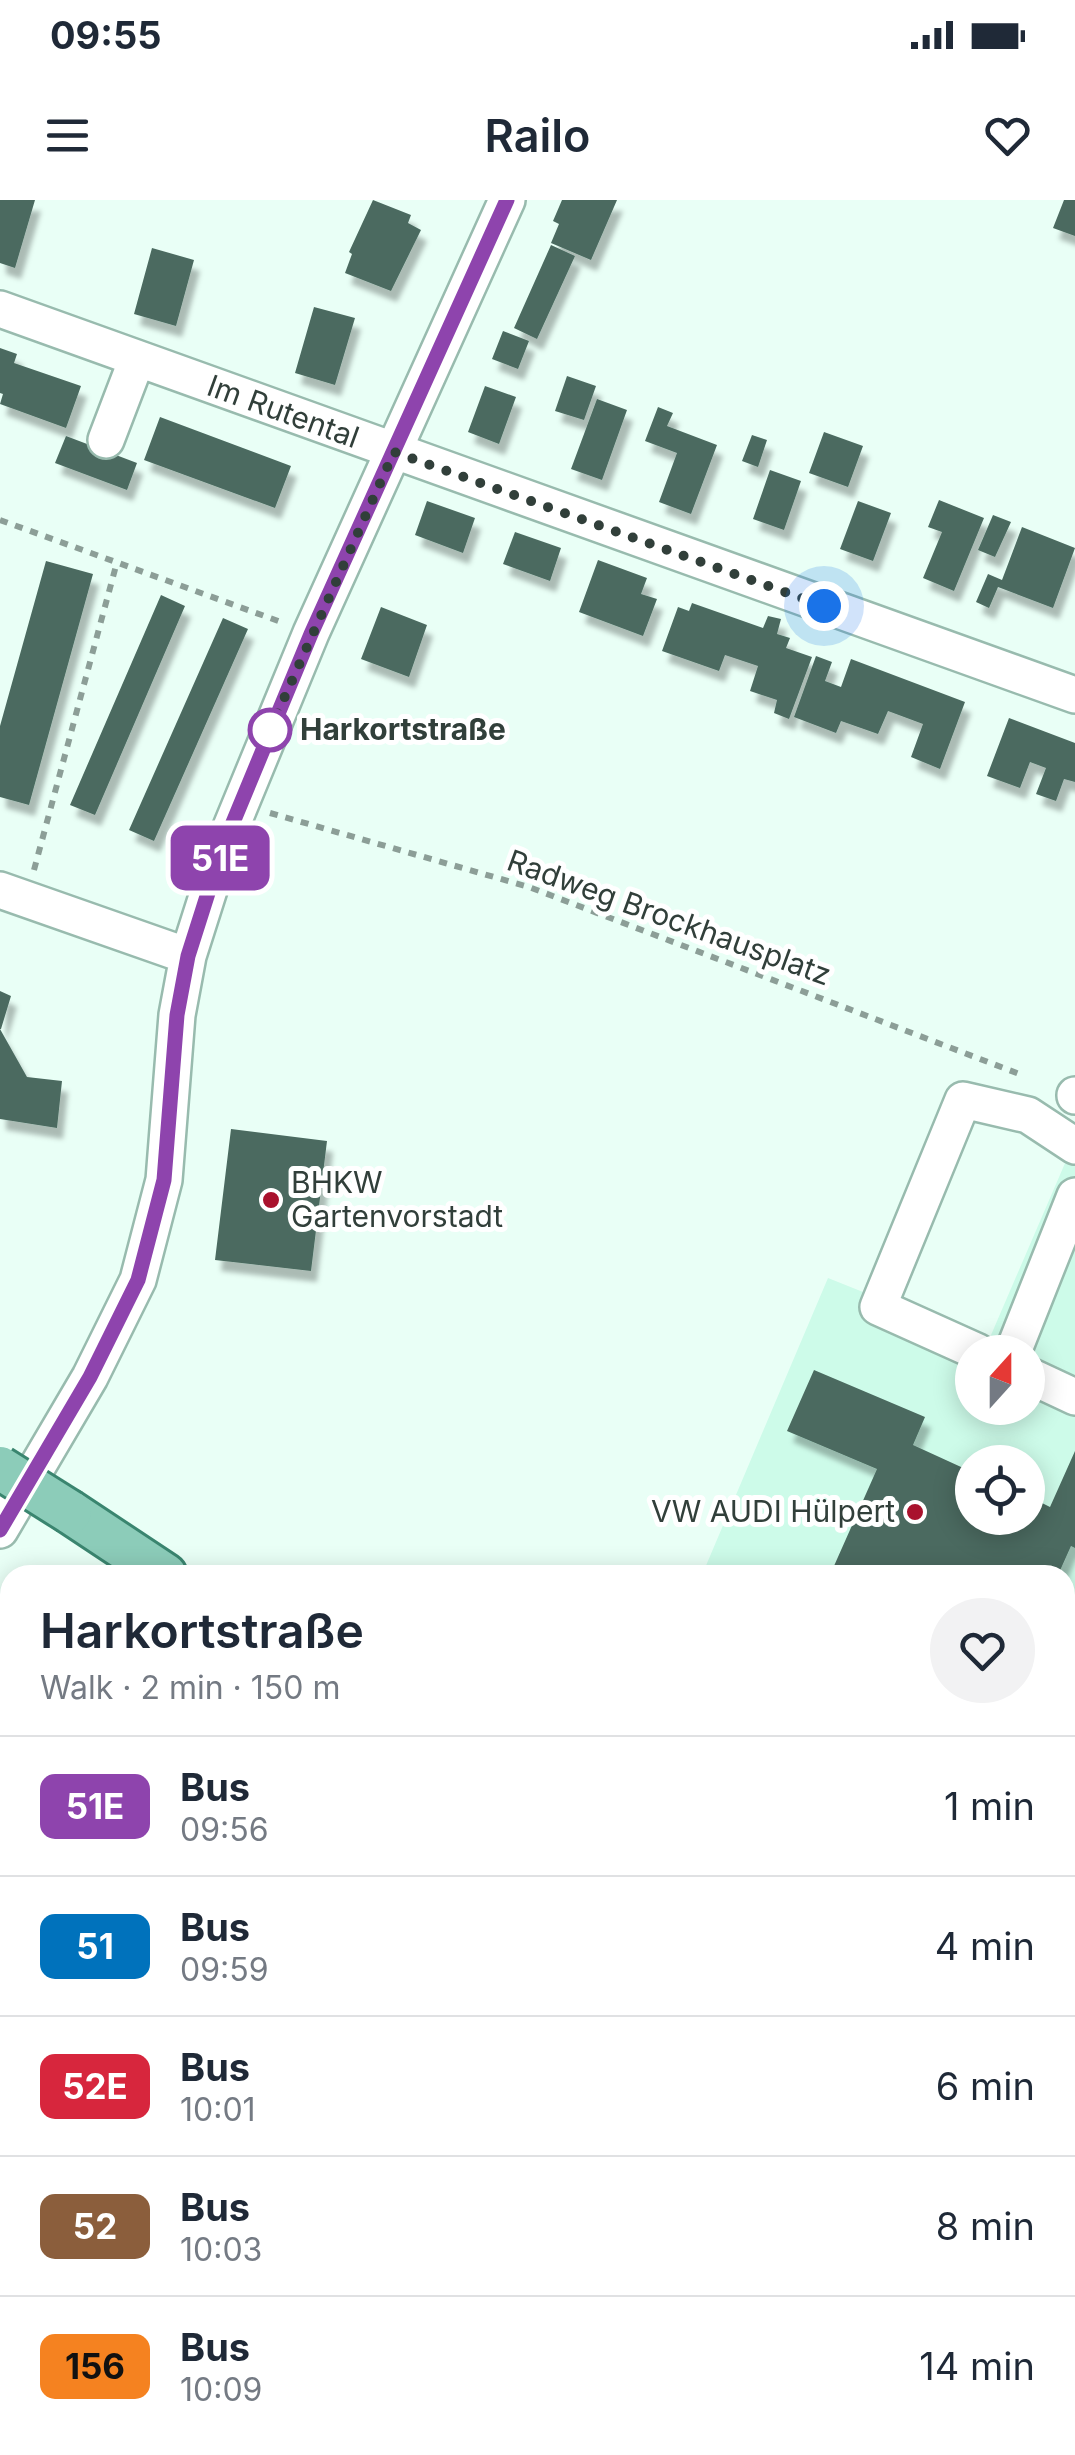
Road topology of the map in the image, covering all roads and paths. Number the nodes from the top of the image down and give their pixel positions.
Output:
1 (507, 200) edge
2 (0, 309) edge
3 (138, 359) junction
4 (106, 440) dead end
5 (394, 452) junction
6 (0, 520) edge
7 (116, 562) junction
8 (311, 634) junction
9 (1075, 695) edge
10 (241, 804) junction
11 (13, 895) edge
12 (188, 956) junction
13 (1075, 1096) edge
14 (1075, 1146) edge
15 (1075, 1196) edge
16 (1019, 1335) edge
17 (955, 1342) edge
18 (1045, 1383) edge
19 (1075, 1397) edge
20 (0, 1468) edge
21 (0, 1530) edge
22 (149, 1565) edge

1 - 5 street
2 - 3 street, Im Rutental
3 - 4 street
3 - 5 street, Im Rutental
5 - 8 street
5 - 9 street, Im Rutental
6 - 7 path
7 - 8 path
7 - 11 path
8 - 10 street
10 - 12 street
10 - 13 path, Radweg Brockhausplatz
11 - 12 street
12 - 21 street
14 - 17 street
15 - 16 street
18 - 19 street
20 - 22 main road, bridge

